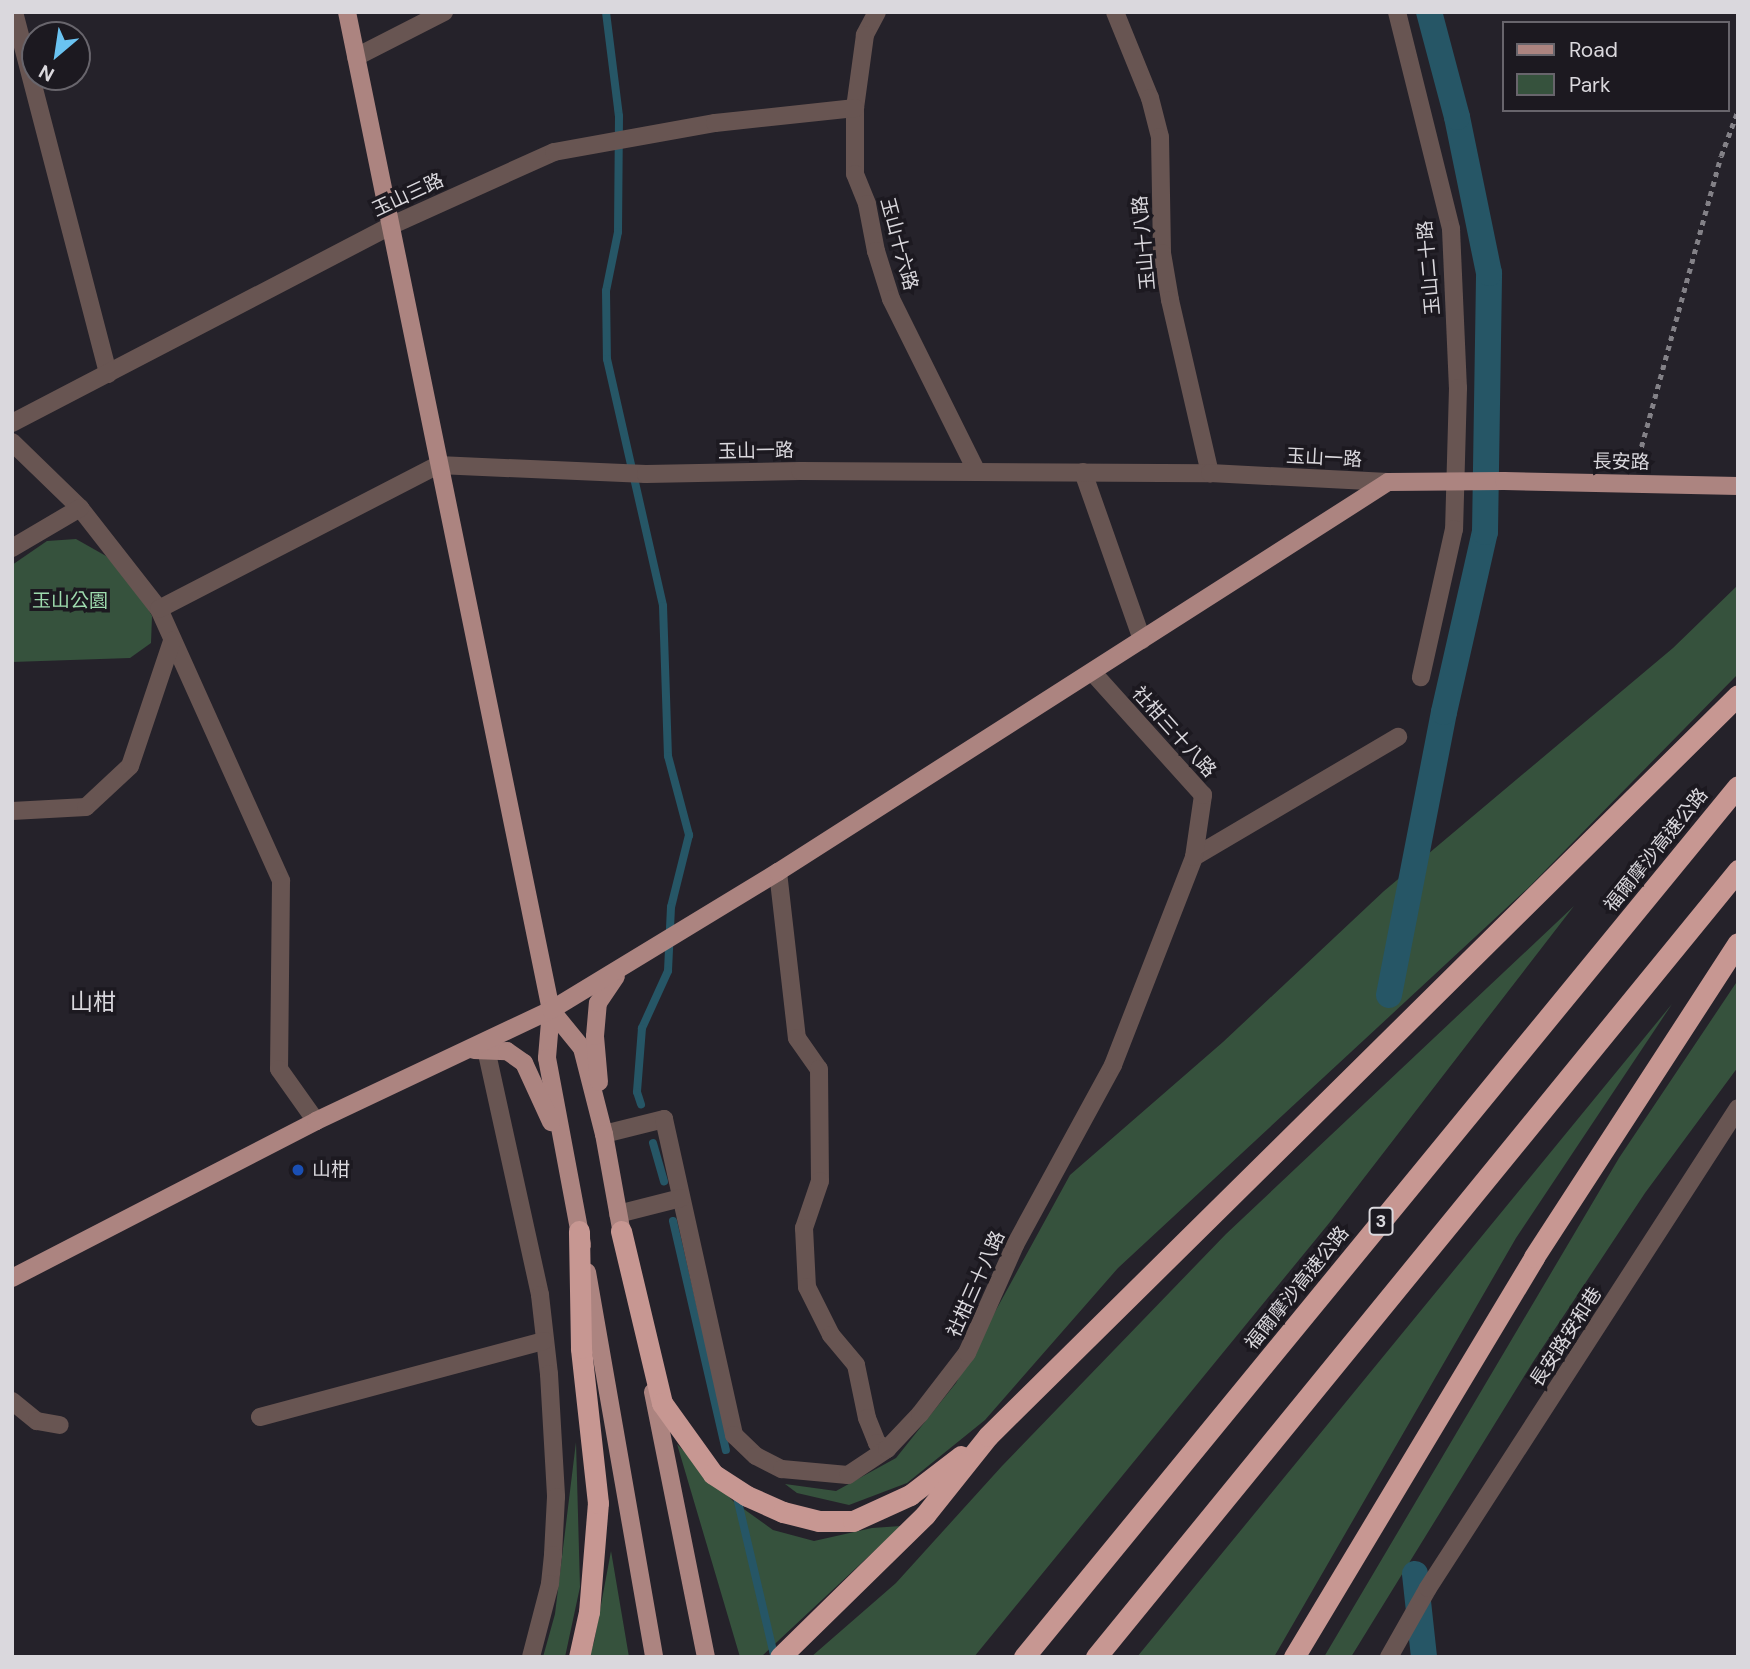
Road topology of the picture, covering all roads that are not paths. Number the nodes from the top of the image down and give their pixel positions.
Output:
1 (14, 12) edge
2 (347, 12) edge
3 (444, 12) edge
4 (877, 12) edge
5 (1115, 12) edge
6 (1397, 12) edge
7 (356, 57) junction
8 (855, 108) junction
9 (390, 226) junction
10 (108, 374) junction
11 (12, 423) edge
12 (12, 442) edge
13 (438, 465) junction
14 (977, 472) junction
15 (1083, 472) junction
16 (1210, 473) junction
17 (1388, 482) junction
18 (1457, 483) junction
19 (1738, 486) edge
20 (80, 508) junction
21 (12, 548) edge
22 (159, 609) junction
23 (1142, 640) junction
24 (172, 641) junction
25 (1093, 673) junction
26 (1421, 677) dead end
27 (1738, 695) edge
28 (1398, 737) dead end
29 (1738, 786) edge
30 (12, 811) edge
31 (1194, 857) junction
32 (1738, 870) edge
33 (778, 872) junction
34 (1738, 943) edge
35 (623, 968) junction
36 (551, 1010) junction
37 (486, 1049) junction
38 (467, 1050) junction
39 (1738, 1108) edge
40 (316, 1121) junction
41 (604, 1134) junction
42 (565, 1156) junction
43 (681, 1198) junction
44 (620, 1222) junction
45 (579, 1231) junction
46 (12, 1278) edge
47 (544, 1342) junction
48 (12, 1401) edge
49 (260, 1418) dead end
50 (60, 1425) dead end
51 (988, 1436) junction
52 (887, 1449) junction
53 (531, 1657) edge
54 (579, 1657) edge
55 (654, 1657) edge
56 (706, 1657) edge
57 (780, 1657) edge
58 (1024, 1657) edge
59 (1096, 1657) edge
60 (1294, 1657) edge
61 (1389, 1657) edge

1 - 10 street
2 - 7 main road
3 - 7 street
4 - 8 street, 玉山十六路
5 - 16 street, 玉山十八路
6 - 18 street, 玉山二十路
7 - 9 main road
8 - 9 street, 玉山三路
8 - 14 street, 玉山十六路
9 - 10 street, 玉山三路
9 - 13 main road
10 - 11 street, 玉山三路
12 - 20 street
13 - 14 street, 玉山一路
13 - 22 street
13 - 36 main road
14 - 15 street, 玉山一路
15 - 16 street, 玉山一路
15 - 23 street
16 - 17 street, 玉山一路
17 - 18 main road, 長安路
17 - 23 main road
18 - 19 main road, 長安路
18 - 26 street, 玉山二十路
20 - 21 street
20 - 22 street
22 - 24 street
23 - 25 main road
24 - 30 street
24 - 40 street
25 - 31 street, 社柑三十八路
25 - 33 main road
27 - 51 highway
28 - 31 street
29 - 58 highway, 福爾摩沙高速公路 / 3
31 - 52 street, 社柑三十八路
32 - 59 highway
33 - 35 main road
33 - 52 street
34 - 60 highway
35 - 36 main road
35 - 41 main road
36 - 38 main road
36 - 41 main road
36 - 42 main road
37 - 38 main road
37 - 42 main road
37 - 47 street
38 - 40 main road
39 - 61 street, 長安路安和巷
40 - 46 main road
41 - 43 street, 社柑三十八路
41 - 44 main road
42 - 45 main road
43 - 44 street
43 - 52 street, 社柑三十八路
44 - 51 highway
44 - 56 main road
45 - 54 highway
45 - 55 main road
47 - 49 street
47 - 53 street
48 - 50 street
51 - 57 highway

